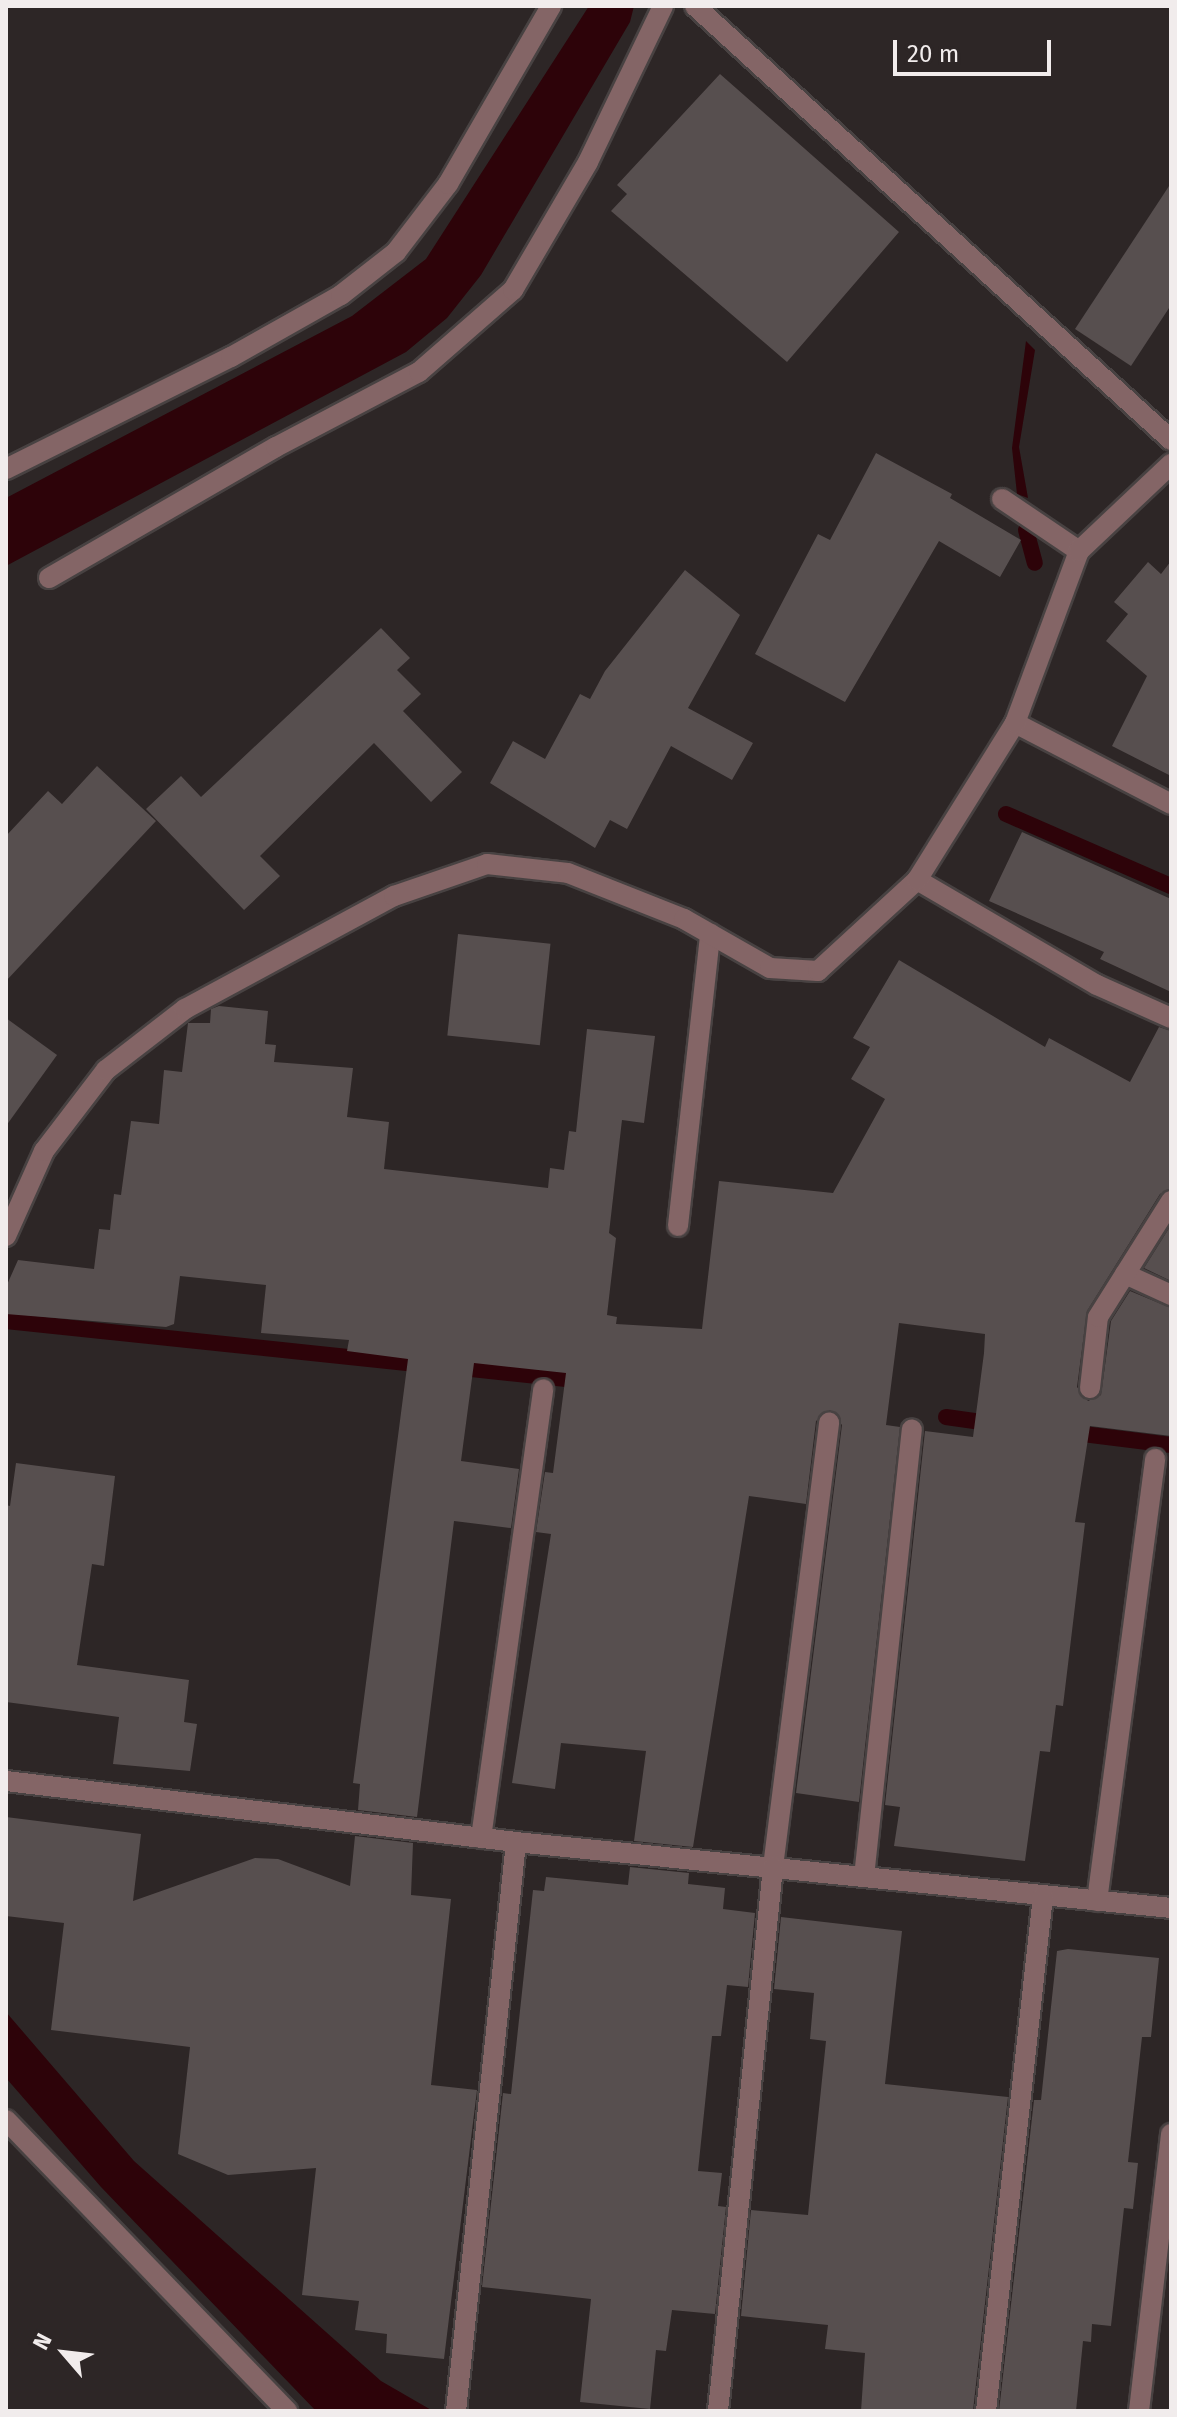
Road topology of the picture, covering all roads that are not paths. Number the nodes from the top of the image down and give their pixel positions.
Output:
1 (551, 6) edge
2 (663, 6) edge
3 (695, 6) edge
4 (1171, 440) edge
5 (1171, 464) edge
6 (6, 469) edge
7 (1002, 499) dead end
8 (1079, 551) junction
9 (49, 578) dead end
10 (1015, 723) junction
11 (1171, 804) edge
12 (917, 880) junction
13 (710, 934) junction
14 (1171, 1018) edge
15 (1171, 1201) edge
16 (678, 1226) dead end
17 (6, 1236) edge
18 (1125, 1274) junction
19 (1171, 1295) edge
20 (1090, 1388) dead end
21 (543, 1389) dead end
22 (829, 1423) dead end
23 (912, 1430) dead end
24 (1155, 1459) dead end
25 (6, 1781) edge
26 (481, 1838) junction
27 (516, 1842) junction
28 (773, 1867) junction
29 (864, 1877) junction
30 (1043, 1896) junction
31 (1097, 1901) junction
32 (1171, 1908) edge
33 (6, 2120) edge
34 (1171, 2134) edge
35 (287, 2411) edge
36 (456, 2411) edge
37 (718, 2411) edge
38 (986, 2411) edge
39 (1139, 2411) edge

1 - 6 street
2 - 9 street
3 - 4 street
5 - 8 street
7 - 8 street
8 - 10 street
10 - 11 street
10 - 12 street
12 - 13 street
12 - 14 street
13 - 16 street
13 - 17 street
15 - 18 street
18 - 19 street
18 - 20 street
21 - 26 street
22 - 28 street
23 - 29 street
24 - 31 street
25 - 26 street
26 - 27 street
27 - 28 street
27 - 36 street
28 - 29 street
28 - 37 street
29 - 30 street
30 - 31 street
30 - 38 street
31 - 32 street
33 - 35 street
34 - 39 street

